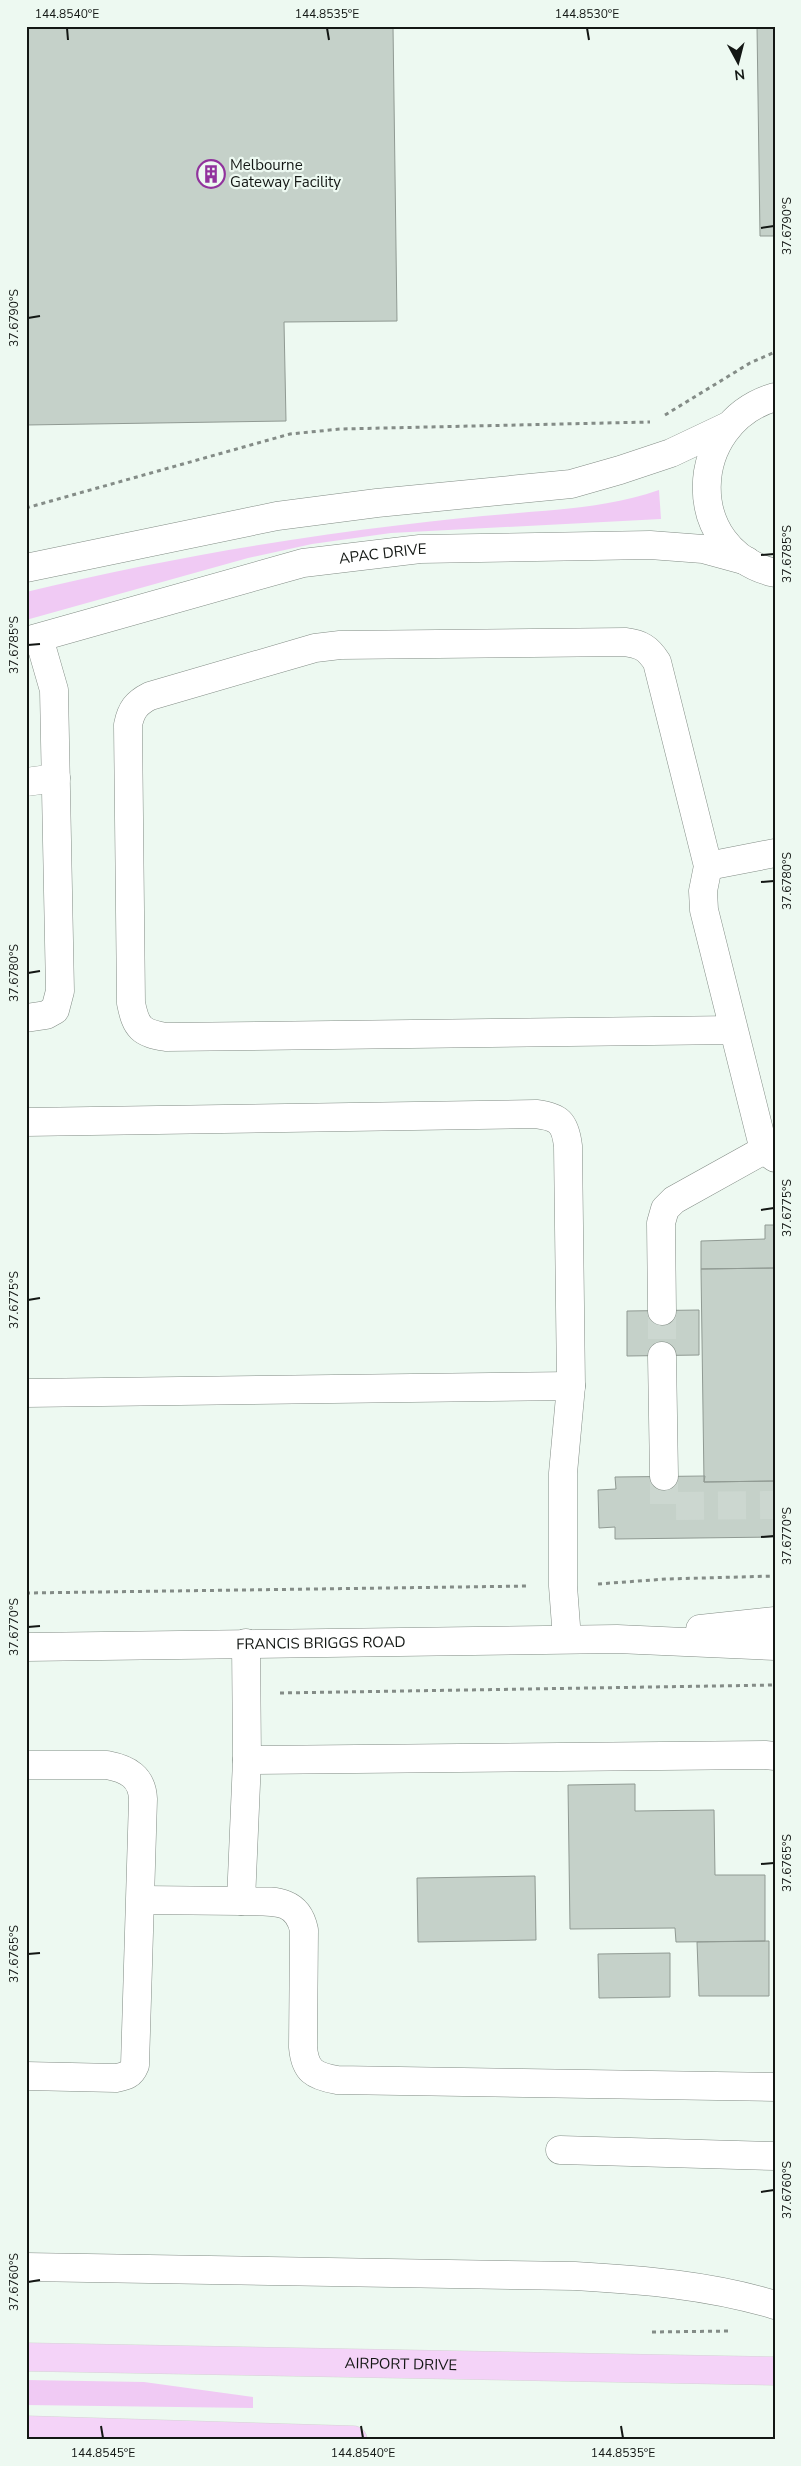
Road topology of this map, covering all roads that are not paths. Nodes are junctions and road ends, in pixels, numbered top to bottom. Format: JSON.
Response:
{"nodes":[{"id":1,"x":775,"y":397,"type":"edge"},
{"id":2,"x":728,"y":426,"type":"junction"},
{"id":3,"x":759,"y":566,"type":"edge"},
{"id":4,"x":26,"y":568,"type":"edge"},
{"id":5,"x":775,"y":587,"type":"edge"},
{"id":6,"x":33,"y":640,"type":"edge"},
{"id":7,"x":56,"y":778,"type":"junction"},
{"id":8,"x":26,"y":782,"type":"edge"},
{"id":9,"x":775,"y":854,"type":"edge"},
{"id":10,"x":708,"y":866,"type":"junction"},
{"id":11,"x":26,"y":1018,"type":"edge"},
{"id":12,"x":734,"y":1030,"type":"junction"},
{"id":13,"x":26,"y":1122,"type":"edge"},
{"id":14,"x":769,"y":1154,"type":"edge"},
{"id":15,"x":662,"y":1311,"type":"tunnel mouth"},
{"id":16,"x":662,"y":1356,"type":"tunnel mouth"},
{"id":17,"x":571,"y":1386,"type":"junction"},
{"id":18,"x":26,"y":1392,"type":"edge"},
{"id":19,"x":664,"y":1476,"type":"tunnel mouth"},
{"id":20,"x":775,"y":1621,"type":"edge"},
{"id":21,"x":617,"y":1638,"type":"junction"},
{"id":22,"x":567,"y":1639,"type":"junction"},
{"id":23,"x":246,"y":1643,"type":"junction"},
{"id":24,"x":775,"y":1646,"type":"edge"},
{"id":25,"x":26,"y":1647,"type":"edge"},
{"id":26,"x":775,"y":1756,"type":"edge"},
{"id":27,"x":247,"y":1760,"type":"junction"},
{"id":28,"x":26,"y":1765,"type":"edge"},
{"id":29,"x":142,"y":1900,"type":"junction"},
{"id":30,"x":241,"y":1901,"type":"junction"},
{"id":31,"x":26,"y":2076,"type":"edge"},
{"id":32,"x":775,"y":2087,"type":"edge"},
{"id":33,"x":560,"y":2150,"type":"dead end"},
{"id":34,"x":775,"y":2156,"type":"edge"},
{"id":35,"x":26,"y":2267,"type":"edge"},
{"id":36,"x":775,"y":2304,"type":"edge"},
{"id":37,"x":26,"y":2357,"type":"edge"},
{"id":38,"x":775,"y":2371,"type":"edge"},
{"id":39,"x":26,"y":2430,"type":"edge"},
{"id":40,"x":352,"y":2440,"type":"edge"}],
"edges":[{"from":1,"to":2,"type":"street"},
{"from":2,"to":3,"type":"street"},
{"from":2,"to":4,"type":"street"},
{"from":3,"to":5,"type":"street"},
{"from":3,"to":6,"type":"street","name":"APAC DRIVE"},
{"from":6,"to":7,"type":"street"},
{"from":7,"to":8,"type":"street"},
{"from":7,"to":11,"type":"street"},
{"from":9,"to":10,"type":"street"},
{"from":10,"to":12,"type":"street"},
{"from":10,"to":12,"type":"street"},
{"from":12,"to":14,"type":"street"},
{"from":13,"to":17,"type":"street"},
{"from":14,"to":15,"type":"street"},
{"from":16,"to":19,"type":"street"},
{"from":17,"to":18,"type":"street"},
{"from":17,"to":22,"type":"street"},
{"from":20,"to":21,"type":"street","name":"FRANCIS BRIGGS ROAD"},
{"from":21,"to":22,"type":"street","name":"FRANCIS BRIGGS ROAD"},
{"from":21,"to":24,"type":"street","name":"FRANCIS BRIGGS ROAD"},
{"from":22,"to":23,"type":"street","name":"FRANCIS BRIGGS ROAD"},
{"from":23,"to":25,"type":"street","name":"FRANCIS BRIGGS ROAD"},
{"from":23,"to":27,"type":"street"},
{"from":26,"to":27,"type":"street"},
{"from":27,"to":30,"type":"street"},
{"from":28,"to":29,"type":"street"},
{"from":29,"to":30,"type":"street"},
{"from":29,"to":31,"type":"street"},
{"from":30,"to":32,"type":"street"},
{"from":33,"to":34,"type":"street"},
{"from":35,"to":36,"type":"street"},
{"from":37,"to":38,"type":"main road","name":"AIRPORT DRIVE"},
{"from":39,"to":40,"type":"main road"}]}
